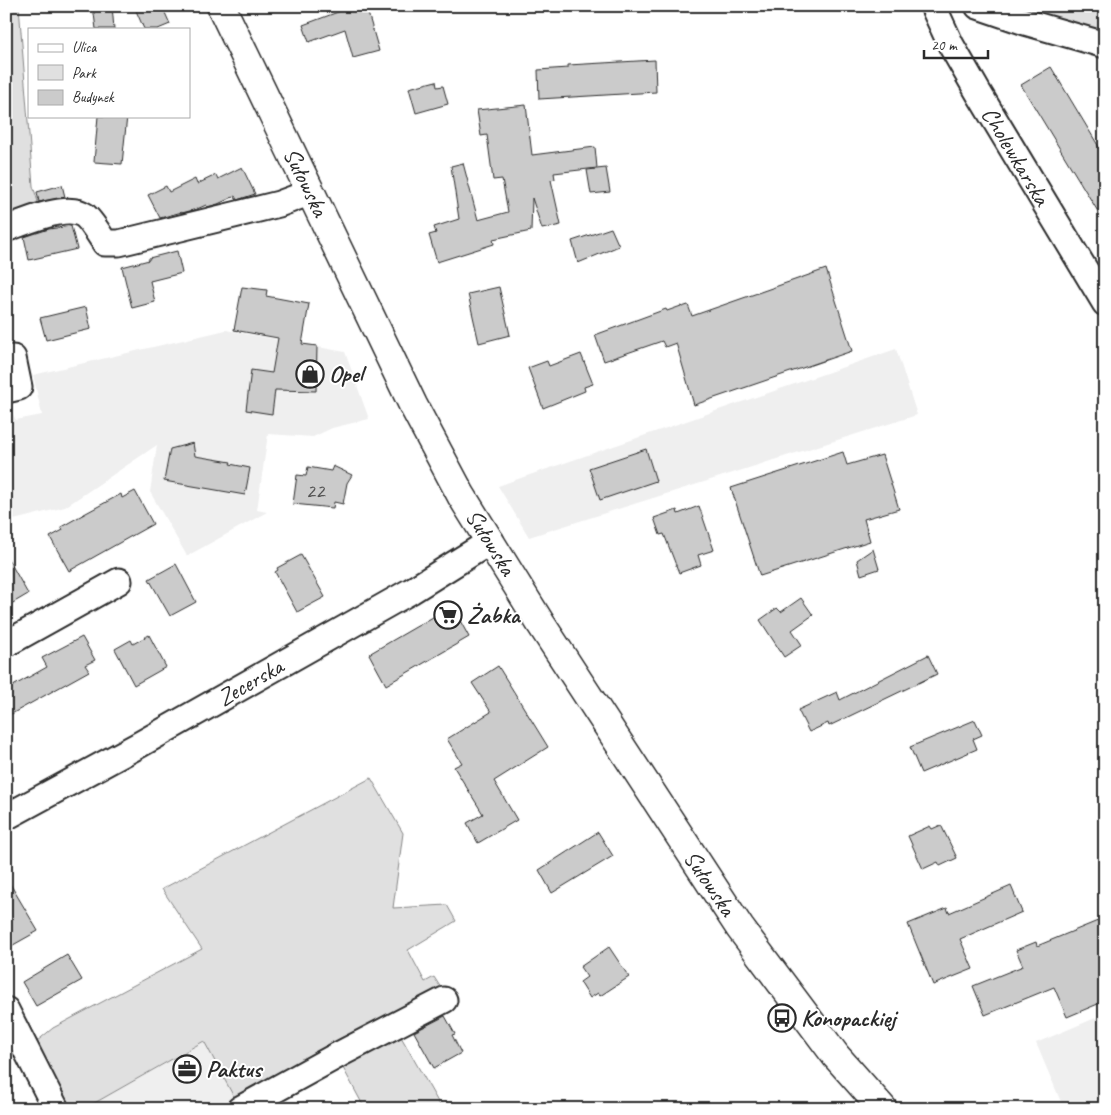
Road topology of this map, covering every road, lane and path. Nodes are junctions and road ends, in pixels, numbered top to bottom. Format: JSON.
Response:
{"nodes":[{"id":1,"x":221,"y":6,"type":"edge"},
{"id":2,"x":933,"y":6,"type":"edge"},
{"id":3,"x":978,"y":6,"type":"edge"},
{"id":4,"x":1105,"y":45,"type":"edge"},
{"id":5,"x":311,"y":192,"type":"junction"},
{"id":6,"x":6,"y":229,"type":"edge"},
{"id":7,"x":1105,"y":303,"type":"edge"},
{"id":8,"x":13,"y":358,"type":"dead end"},
{"id":9,"x":6,"y":390,"type":"edge"},
{"id":10,"x":491,"y":541,"type":"junction"},
{"id":11,"x":119,"y":581,"type":"dead end"},
{"id":12,"x":6,"y":644,"type":"edge"},
{"id":13,"x":6,"y":817,"type":"edge"},
{"id":14,"x":444,"y":1000,"type":"dead end"},
{"id":15,"x":6,"y":1010,"type":"edge"},
{"id":16,"x":56,"y":1109,"type":"edge"},
{"id":17,"x":240,"y":1109,"type":"edge"},
{"id":18,"x":883,"y":1109,"type":"edge"}],
"edges":[{"from":1,"to":5,"type":"main road","name":"Sułowska"},
{"from":2,"to":7,"type":"street","name":"Cholewkarska"},
{"from":3,"to":4,"type":"street"},
{"from":5,"to":6,"type":"street"},
{"from":5,"to":10,"type":"main road","name":"Sułowska"},
{"from":8,"to":9,"type":"street"},
{"from":10,"to":13,"type":"street","name":"Zecerska"},
{"from":10,"to":18,"type":"main road","name":"Sułowska"},
{"from":11,"to":12,"type":"street"},
{"from":14,"to":17,"type":"street"},
{"from":15,"to":16,"type":"street"}]}
